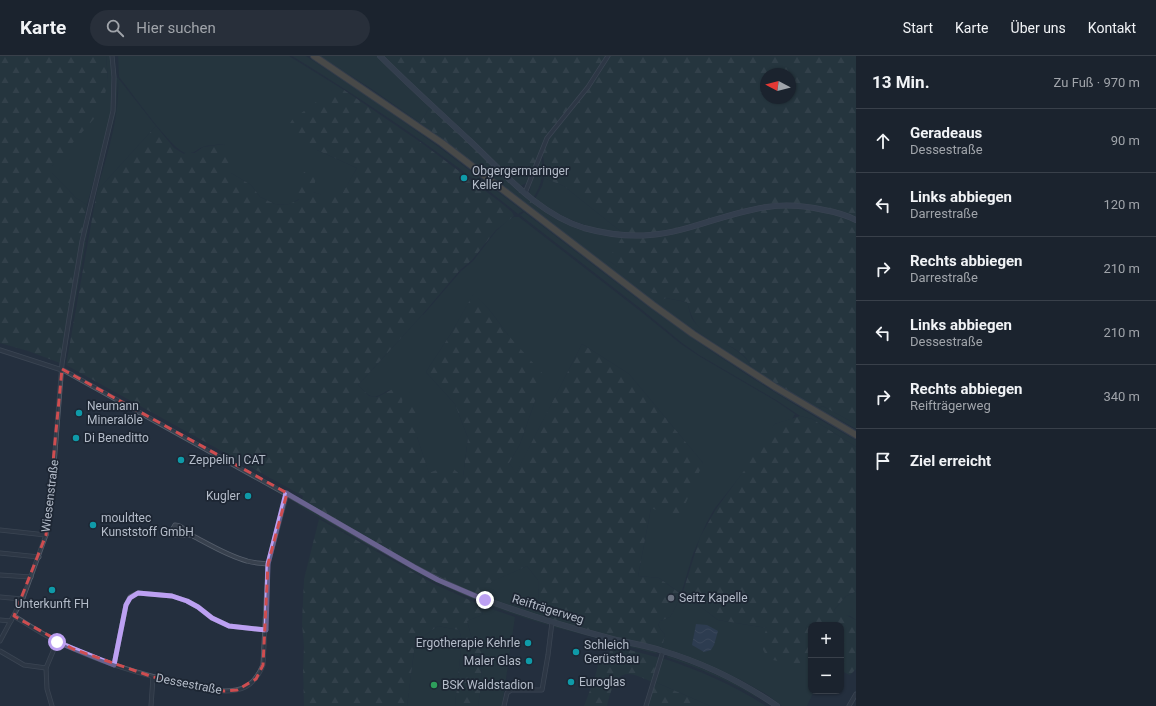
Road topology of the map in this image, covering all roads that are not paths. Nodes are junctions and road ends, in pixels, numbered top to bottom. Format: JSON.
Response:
{"nodes":[{"id":1,"x":112,"y":56,"type":"edge"},
{"id":2,"x":314,"y":56,"type":"edge"},
{"id":3,"x":380,"y":56,"type":"edge"},
{"id":4,"x":608,"y":56,"type":"edge"},
{"id":5,"x":525,"y":193,"type":"junction"},
{"id":6,"x":856,"y":220,"type":"edge"},
{"id":7,"x":0,"y":350,"type":"edge"},
{"id":8,"x":62,"y":369,"type":"junction"},
{"id":9,"x":856,"y":435,"type":"edge"},
{"id":10,"x":286,"y":493,"type":"junction"},
{"id":11,"x":322,"y":514,"type":"joint"},
{"id":12,"x":0,"y":530,"type":"edge"},
{"id":13,"x":46,"y":535,"type":"junction"},
{"id":14,"x":190,"y":535,"type":"junction"},
{"id":15,"x":0,"y":553,"type":"edge"},
{"id":16,"x":39,"y":557,"type":"junction"},
{"id":17,"x":268,"y":564,"type":"junction"},
{"id":18,"x":0,"y":575,"type":"edge"},
{"id":19,"x":31,"y":577,"type":"junction"},
{"id":20,"x":0,"y":597,"type":"edge"},
{"id":21,"x":22,"y":599,"type":"junction"},
{"id":22,"x":14,"y":616,"type":"junction"},
{"id":23,"x":0,"y":620,"type":"edge"},
{"id":24,"x":11,"y":622,"type":"junction"},
{"id":25,"x":552,"y":622,"type":"junction"},
{"id":26,"x":266,"y":630,"type":"junction"},
{"id":27,"x":0,"y":641,"type":"edge"},
{"id":28,"x":57,"y":642,"type":"junction"},
{"id":29,"x":0,"y":651,"type":"edge"},
{"id":30,"x":663,"y":651,"type":"junction"},
{"id":31,"x":114,"y":665,"type":"junction"},
{"id":32,"x":46,"y":668,"type":"junction"},
{"id":33,"x":153,"y":677,"type":"junction"},
{"id":34,"x":856,"y":694,"type":"edge"},
{"id":35,"x":52,"y":706,"type":"edge"},
{"id":36,"x":150,"y":706,"type":"edge"},
{"id":37,"x":504,"y":706,"type":"edge"},
{"id":38,"x":646,"y":706,"type":"edge"},
{"id":39,"x":777,"y":706,"type":"edge"},
{"id":40,"x":849,"y":706,"type":"edge"}],
"edges":[{"from":1,"to":8,"type":"street","name":"Wiesenstraße"},
{"from":2,"to":9,"type":"highway"},
{"from":3,"to":5,"type":"main road"},
{"from":4,"to":5,"type":"street"},
{"from":5,"to":6,"type":"main road"},
{"from":7,"to":8,"type":"street","name":"Reifträgerweg"},
{"from":8,"to":10,"type":"street","name":"Reifträgerweg"},
{"from":8,"to":13,"type":"street","name":"Wiesenstraße"},
{"from":10,"to":11,"type":"street","name":"Reifträgerweg"},
{"from":10,"to":17,"type":"street","name":"Dessestraße"},
{"from":11,"to":25,"type":"main road","name":"Reifträgerweg"},
{"from":12,"to":13,"type":"street"},
{"from":13,"to":16,"type":"street","name":"Wiesenstraße"},
{"from":14,"to":14,"type":"street"},
{"from":14,"to":17,"type":"street"},
{"from":15,"to":16,"type":"street"},
{"from":16,"to":19,"type":"street","name":"Wiesenstraße"},
{"from":17,"to":26,"type":"street","name":"Dessestraße"},
{"from":18,"to":19,"type":"street"},
{"from":19,"to":21,"type":"street","name":"Wiesenstraße"},
{"from":20,"to":21,"type":"street"},
{"from":21,"to":22,"type":"street","name":"Wiesenstraße"},
{"from":22,"to":24,"type":"street","name":"Wiesenstraße"},
{"from":22,"to":28,"type":"street","name":"Dessestraße"},
{"from":23,"to":24,"type":"street"},
{"from":24,"to":27,"type":"street","name":"Wiesenstraße"},
{"from":25,"to":30,"type":"main road","name":"Reifträgerweg"},
{"from":25,"to":37,"type":"street"},
{"from":26,"to":31,"type":"street"},
{"from":26,"to":33,"type":"street","name":"Dessestraße"},
{"from":28,"to":31,"type":"street","name":"Dessestraße"},
{"from":28,"to":32,"type":"street"},
{"from":29,"to":32,"type":"street"},
{"from":30,"to":38,"type":"street"},
{"from":30,"to":39,"type":"main road","name":"Reifträgerweg"},
{"from":31,"to":33,"type":"street","name":"Dessestraße"},
{"from":32,"to":35,"type":"street"},
{"from":33,"to":36,"type":"street"},
{"from":34,"to":40,"type":"street"}]}
